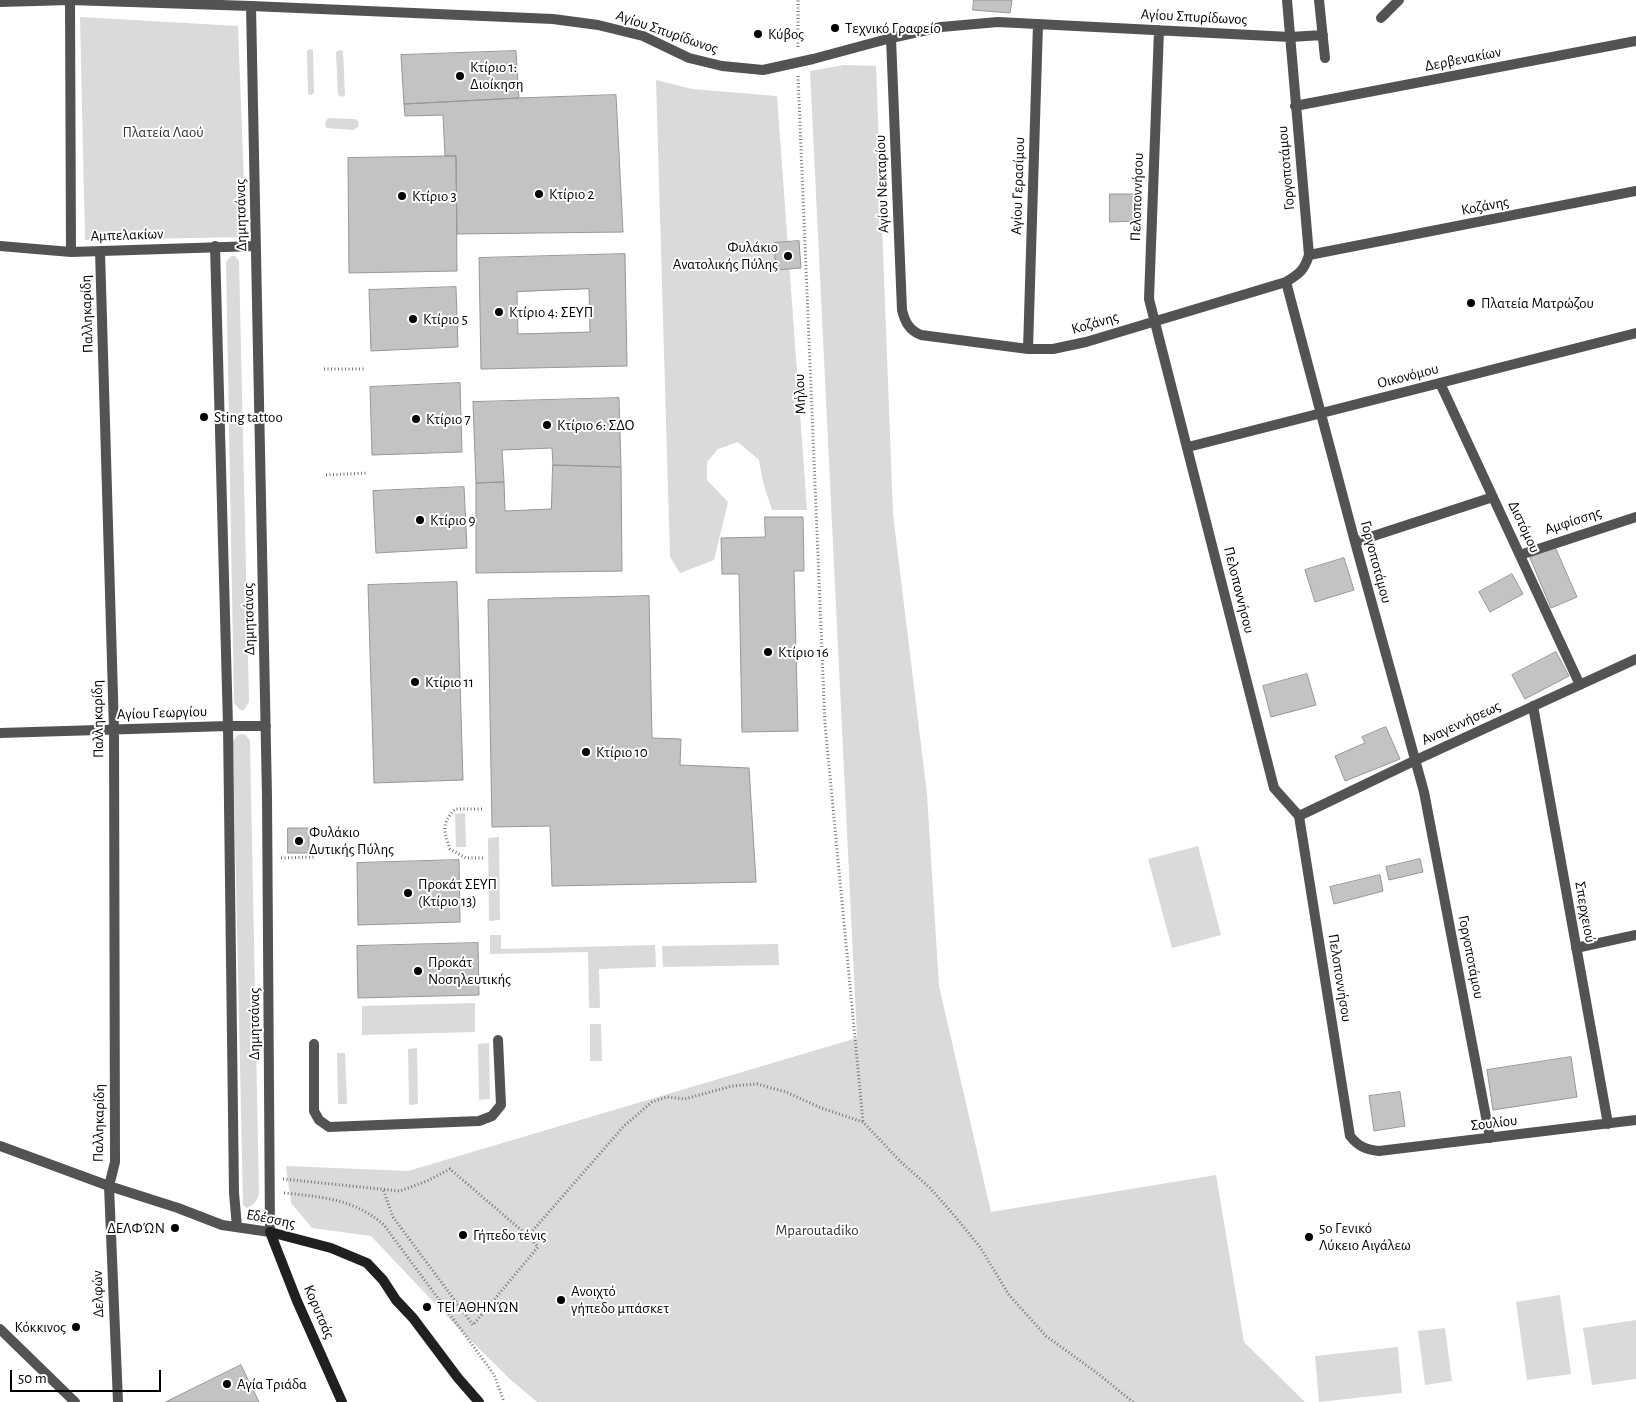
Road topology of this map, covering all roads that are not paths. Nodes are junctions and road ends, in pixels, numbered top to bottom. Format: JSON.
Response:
{"nodes":[{"id":1,"x":70,"y":0,"type":"edge"},
{"id":2,"x":1287,"y":0,"type":"edge"},
{"id":3,"x":1318,"y":0,"type":"edge"},
{"id":4,"x":1400,"y":0,"type":"edge"},
{"id":5,"x":0,"y":2,"type":"edge"},
{"id":6,"x":251,"y":6,"type":"junction"},
{"id":7,"x":1381,"y":18,"type":"dead end"},
{"id":8,"x":1038,"y":24,"type":"junction"},
{"id":9,"x":1159,"y":30,"type":"junction"},
{"id":10,"x":1323,"y":36,"type":"junction"},
{"id":11,"x":1290,"y":37,"type":"junction"},
{"id":12,"x":891,"y":38,"type":"junction"},
{"id":13,"x":1636,"y":41,"type":"edge"},
{"id":14,"x":1325,"y":58,"type":"dead end"},
{"id":15,"x":1295,"y":106,"type":"junction"},
{"id":16,"x":1636,"y":191,"type":"edge"},
{"id":17,"x":0,"y":246,"type":"edge"},
{"id":18,"x":215,"y":246,"type":"junction"},
{"id":19,"x":256,"y":246,"type":"junction"},
{"id":20,"x":100,"y":251,"type":"junction"},
{"id":21,"x":72,"y":252,"type":"junction"},
{"id":22,"x":1309,"y":256,"type":"junction"},
{"id":23,"x":1286,"y":282,"type":"junction"},
{"id":24,"x":1154,"y":320,"type":"junction"},
{"id":25,"x":909,"y":327,"type":"joint"},
{"id":26,"x":1636,"y":333,"type":"edge"},
{"id":27,"x":1028,"y":349,"type":"junction"},
{"id":28,"x":1440,"y":383,"type":"junction"},
{"id":29,"x":1320,"y":413,"type":"junction"},
{"id":30,"x":1188,"y":447,"type":"junction"},
{"id":31,"x":1493,"y":497,"type":"junction"},
{"id":32,"x":1636,"y":517,"type":"edge"},
{"id":33,"x":1355,"y":542,"type":"junction"},
{"id":34,"x":1520,"y":555,"type":"junction"},
{"id":35,"x":1636,"y":659,"type":"edge"},
{"id":36,"x":1580,"y":685,"type":"junction"},
{"id":37,"x":1532,"y":706,"type":"junction"},
{"id":38,"x":228,"y":726,"type":"junction"},
{"id":39,"x":266,"y":726,"type":"junction"},
{"id":40,"x":114,"y":730,"type":"junction"},
{"id":41,"x":0,"y":733,"type":"edge"},
{"id":42,"x":1416,"y":760,"type":"junction"},
{"id":43,"x":1299,"y":816,"type":"junction"},
{"id":44,"x":1636,"y":935,"type":"edge"},
{"id":45,"x":1576,"y":948,"type":"junction"},
{"id":46,"x":498,"y":1040,"type":"dead end"},
{"id":47,"x":314,"y":1044,"type":"dead end"},
{"id":48,"x":1636,"y":1120,"type":"edge"},
{"id":49,"x":1608,"y":1124,"type":"junction"},
{"id":50,"x":1490,"y":1138,"type":"junction"},
{"id":51,"x":1357,"y":1144,"type":"joint"},
{"id":52,"x":0,"y":1146,"type":"edge"},
{"id":53,"x":109,"y":1186,"type":"junction"},
{"id":54,"x":237,"y":1227,"type":"junction"},
{"id":55,"x":270,"y":1232,"type":"junction"},
{"id":56,"x":0,"y":1329,"type":"edge"},
{"id":57,"x":75,"y":1402,"type":"edge"},
{"id":58,"x":118,"y":1402,"type":"edge"},
{"id":59,"x":342,"y":1402,"type":"edge"},
{"id":60,"x":479,"y":1402,"type":"edge"}],
"edges":[{"from":1,"to":5,"type":"street","name":"Αγίου Σπυρίδωνος"},
{"from":1,"to":6,"type":"street","name":"Αγίου Σπυρίδωνος"},
{"from":1,"to":21,"type":"street"},
{"from":2,"to":11,"type":"street","name":"Γοργοποτάμου"},
{"from":3,"to":10,"type":"street"},
{"from":4,"to":7,"type":"street"},
{"from":6,"to":12,"type":"street","name":"Αγίου Σπυρίδωνος"},
{"from":6,"to":19,"type":"street","name":"Δημητσάνας"},
{"from":8,"to":9,"type":"street","name":"Αγίου Σπυρίδωνος"},
{"from":8,"to":12,"type":"street","name":"Αγίου Σπυρίδωνος"},
{"from":8,"to":27,"type":"street","name":"Αγίου Γερασίμου"},
{"from":9,"to":11,"type":"street","name":"Αγίου Σπυρίδωνος"},
{"from":9,"to":24,"type":"street","name":"Πελοποννήσου"},
{"from":10,"to":11,"type":"street","name":"Αγίου Σπυρίδωνος"},
{"from":10,"to":14,"type":"street"},
{"from":11,"to":15,"type":"street","name":"Γοργοποτάμου"},
{"from":12,"to":25,"type":"street","name":"Αγίου Νεκταρίου"},
{"from":13,"to":15,"type":"street","name":"Δερβενακίων"},
{"from":15,"to":22,"type":"street","name":"Γοργοποτάμου"},
{"from":16,"to":22,"type":"street","name":"Κοζάνης"},
{"from":17,"to":21,"type":"street","name":"Αμπελακίων"},
{"from":18,"to":19,"type":"street","name":"Αμπελακίων"},
{"from":18,"to":20,"type":"street","name":"Αμπελακίων"},
{"from":18,"to":38,"type":"street","name":"Δημητσάνας"},
{"from":19,"to":39,"type":"street","name":"Δημητσάνας"},
{"from":20,"to":21,"type":"street","name":"Αμπελακίων"},
{"from":20,"to":40,"type":"street","name":"Παλληκαρίδη"},
{"from":22,"to":23,"type":"street"},
{"from":23,"to":24,"type":"street","name":"Κοζάνης"},
{"from":23,"to":29,"type":"street","name":"Γοργοποτάμου"},
{"from":24,"to":27,"type":"street","name":"Κοζάνης"},
{"from":24,"to":30,"type":"street","name":"Πελοποννήσου"},
{"from":25,"to":27,"type":"street","name":"Κοζάνης"},
{"from":26,"to":28,"type":"street","name":"Οικονόμου"},
{"from":28,"to":29,"type":"street","name":"Οικονόμου"},
{"from":28,"to":31,"type":"street","name":"Διστόμου"},
{"from":29,"to":30,"type":"street","name":"Οικονόμου"},
{"from":29,"to":33,"type":"street","name":"Γοργοποτάμου"},
{"from":30,"to":43,"type":"street","name":"Πελοποννήσου"},
{"from":31,"to":33,"type":"street"},
{"from":31,"to":34,"type":"street","name":"Διστόμου"},
{"from":32,"to":34,"type":"street","name":"Αμφίσσης"},
{"from":33,"to":42,"type":"street","name":"Γοργοποτάμου"},
{"from":34,"to":36,"type":"street","name":"Διστόμου"},
{"from":35,"to":36,"type":"street","name":"Αναγεννήσεως"},
{"from":36,"to":37,"type":"street","name":"Αναγεννήσεως"},
{"from":37,"to":42,"type":"street","name":"Αναγεννήσεως"},
{"from":37,"to":45,"type":"street","name":"Σπερχειού"},
{"from":38,"to":39,"type":"street","name":"Αγίου Γεωργίου"},
{"from":38,"to":40,"type":"street","name":"Αγίου Γεωργίου"},
{"from":38,"to":54,"type":"street","name":"Δημητσάνας"},
{"from":39,"to":55,"type":"street","name":"Δημητσάνας"},
{"from":40,"to":41,"type":"street","name":"Αγίου Γεωργίου"},
{"from":40,"to":53,"type":"street","name":"Παλληκαρίδη"},
{"from":42,"to":43,"type":"street","name":"Αναγεννήσεως"},
{"from":42,"to":50,"type":"street","name":"Γοργοποτάμου"},
{"from":43,"to":51,"type":"street","name":"Πελοποννήσου"},
{"from":44,"to":45,"type":"street"},
{"from":45,"to":49,"type":"street","name":"Σπερχειού"},
{"from":46,"to":47,"type":"street"},
{"from":48,"to":49,"type":"street","name":"Σουλίου"},
{"from":49,"to":50,"type":"street","name":"Σουλίου"},
{"from":50,"to":51,"type":"street","name":"Σουλίου"},
{"from":52,"to":53,"type":"street","name":"Εδέσσης"},
{"from":53,"to":54,"type":"street","name":"Εδέσσης"},
{"from":53,"to":58,"type":"street","name":"Δελφών"},
{"from":54,"to":55,"type":"street","name":"Εδέσσης"},
{"from":55,"to":59,"type":"street","name":"Κορυτσάς"},
{"from":55,"to":60,"type":"street","name":"Εδέσσης"},
{"from":56,"to":57,"type":"street"}]}
